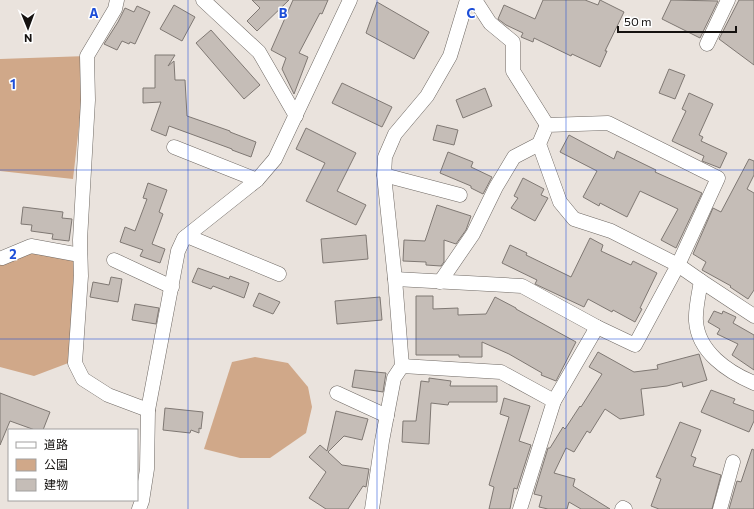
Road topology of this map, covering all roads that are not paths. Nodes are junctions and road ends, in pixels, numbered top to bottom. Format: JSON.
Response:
{"nodes":[{"id":1,"x":118,"y":0,"type":"edge"},
{"id":2,"x":203,"y":0,"type":"edge"},
{"id":3,"x":350,"y":0,"type":"edge"},
{"id":4,"x":467,"y":0,"type":"edge"},
{"id":5,"x":475,"y":0,"type":"edge"},
{"id":6,"x":728,"y":0,"type":"edge"},
{"id":7,"x":707,"y":44,"type":"dead end"},
{"id":8,"x":296,"y":116,"type":"junction"},
{"id":9,"x":547,"y":125,"type":"junction"},
{"id":10,"x":539,"y":144,"type":"junction"},
{"id":11,"x":174,"y":147,"type":"dead end"},
{"id":12,"x":384,"y":175,"type":"junction"},
{"id":13,"x":257,"y":180,"type":"junction"},
{"id":14,"x":460,"y":195,"type":"dead end"},
{"id":15,"x":187,"y":236,"type":"junction"},
{"id":16,"x":80,"y":255,"type":"junction"},
{"id":17,"x":2,"y":258,"type":"dead end"},
{"id":18,"x":114,"y":260,"type":"dead end"},
{"id":19,"x":678,"y":265,"type":"junction"},
{"id":20,"x":280,"y":274,"type":"dead end"},
{"id":21,"x":396,"y":279,"type":"junction"},
{"id":22,"x":701,"y":281,"type":"junction"},
{"id":23,"x":440,"y":282,"type":"junction"},
{"id":24,"x":172,"y":287,"type":"junction"},
{"id":25,"x":754,"y":316,"type":"edge"},
{"id":26,"x":597,"y":327,"type":"junction"},
{"id":27,"x":402,"y":366,"type":"junction"},
{"id":28,"x":754,"y":383,"type":"edge"},
{"id":29,"x":337,"y":393,"type":"dead end"},
{"id":30,"x":554,"y":401,"type":"junction"},
{"id":31,"x":148,"y":410,"type":"junction"},
{"id":32,"x":387,"y":416,"type":"junction"},
{"id":33,"x":734,"y":462,"type":"dead end"},
{"id":34,"x":139,"y":509,"type":"edge"},
{"id":35,"x":372,"y":509,"type":"edge"},
{"id":36,"x":520,"y":509,"type":"edge"},
{"id":37,"x":720,"y":509,"type":"edge"}],
"edges":[{"from":1,"to":16,"type":"street"},
{"from":2,"to":8,"type":"street"},
{"from":3,"to":8,"type":"street"},
{"from":4,"to":12,"type":"street"},
{"from":5,"to":9,"type":"street"},
{"from":6,"to":7,"type":"street"},
{"from":8,"to":13,"type":"street"},
{"from":9,"to":10,"type":"street"},
{"from":9,"to":19,"type":"street"},
{"from":10,"to":19,"type":"street"},
{"from":10,"to":23,"type":"street"},
{"from":11,"to":13,"type":"street"},
{"from":12,"to":14,"type":"street"},
{"from":12,"to":21,"type":"street"},
{"from":13,"to":15,"type":"street"},
{"from":15,"to":20,"type":"street"},
{"from":15,"to":24,"type":"street"},
{"from":16,"to":17,"type":"street"},
{"from":16,"to":31,"type":"street"},
{"from":18,"to":24,"type":"street"},
{"from":19,"to":22,"type":"street"},
{"from":19,"to":26,"type":"street"},
{"from":21,"to":23,"type":"street"},
{"from":21,"to":27,"type":"street"},
{"from":22,"to":25,"type":"street"},
{"from":22,"to":28,"type":"street"},
{"from":23,"to":26,"type":"street"},
{"from":24,"to":31,"type":"street"},
{"from":26,"to":30,"type":"street"},
{"from":27,"to":30,"type":"street"},
{"from":27,"to":32,"type":"street"},
{"from":29,"to":32,"type":"street"},
{"from":30,"to":36,"type":"street"},
{"from":31,"to":34,"type":"street"},
{"from":32,"to":35,"type":"street"},
{"from":33,"to":37,"type":"street"}]}
